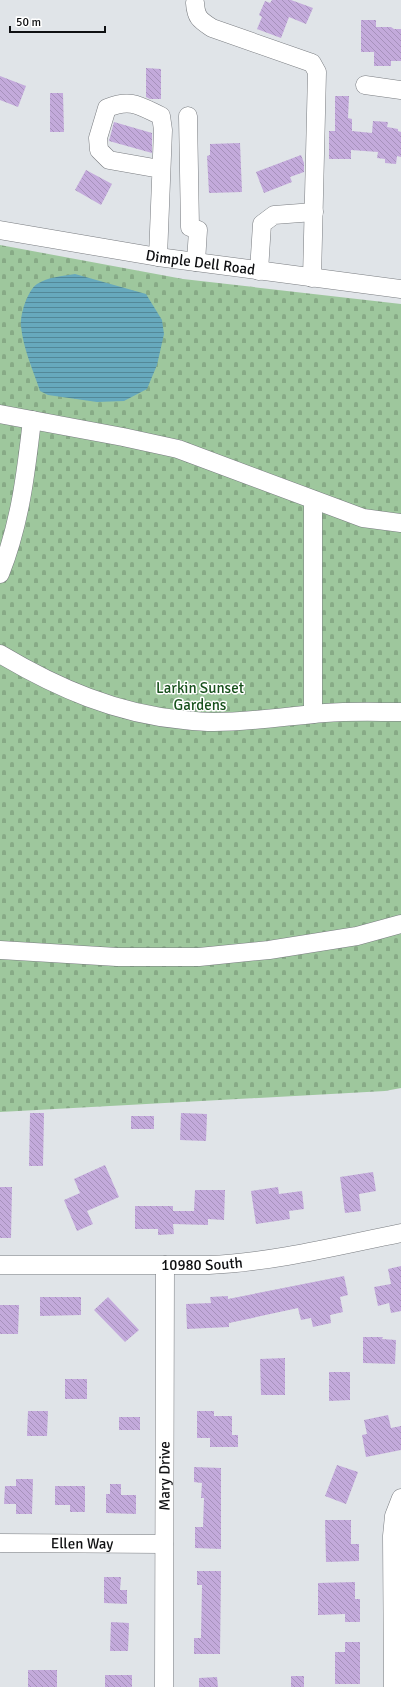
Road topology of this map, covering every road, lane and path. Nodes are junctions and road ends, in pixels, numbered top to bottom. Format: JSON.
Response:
{"nodes":[{"id":1,"x":195,"y":3,"type":"dead end"},
{"id":2,"x":365,"y":85,"type":"dead end"},
{"id":3,"x":401,"y":90,"type":"edge"},
{"id":4,"x":188,"y":116,"type":"dead end"},
{"id":5,"x":160,"y":169,"type":"dead end"},
{"id":6,"x":314,"y":212,"type":"junction"},
{"id":7,"x":0,"y":230,"type":"edge"},
{"id":8,"x":158,"y":257,"type":"junction"},
{"id":9,"x":196,"y":262,"type":"junction"},
{"id":10,"x":258,"y":270,"type":"junction"},
{"id":11,"x":312,"y":278,"type":"junction"},
{"id":12,"x":401,"y":289,"type":"edge"},
{"id":13,"x":0,"y":414,"type":"edge"},
{"id":14,"x":32,"y":420,"type":"junction"},
{"id":15,"x":313,"y":500,"type":"junction"},
{"id":16,"x":401,"y":523,"type":"edge"},
{"id":17,"x":0,"y":574,"type":"edge"},
{"id":18,"x":0,"y":654,"type":"edge"},
{"id":19,"x":401,"y":712,"type":"edge"},
{"id":20,"x":312,"y":714,"type":"junction"},
{"id":21,"x":401,"y":924,"type":"edge"},
{"id":22,"x":0,"y":950,"type":"edge"},
{"id":23,"x":401,"y":1233,"type":"edge"},
{"id":24,"x":0,"y":1265,"type":"edge"},
{"id":25,"x":165,"y":1265,"type":"junction"},
{"id":26,"x":400,"y":1499,"type":"edge"},
{"id":27,"x":0,"y":1543,"type":"edge"},
{"id":28,"x":164,"y":1544,"type":"junction"},
{"id":29,"x":396,"y":1682,"type":"edge"},
{"id":30,"x":164,"y":1687,"type":"edge"}],
"edges":[{"from":1,"to":6,"type":"street"},
{"from":2,"to":3,"type":"street"},
{"from":4,"to":9,"type":"street"},
{"from":5,"to":8,"type":"street"},
{"from":6,"to":10,"type":"street"},
{"from":6,"to":11,"type":"street"},
{"from":7,"to":8,"type":"street","name":"Dimple Dell Road"},
{"from":8,"to":9,"type":"street","name":"Dimple Dell Road"},
{"from":9,"to":10,"type":"street","name":"Dimple Dell Road"},
{"from":10,"to":11,"type":"street","name":"Dimple Dell Road"},
{"from":11,"to":12,"type":"street","name":"Dimple Dell Road"},
{"from":13,"to":14,"type":"street"},
{"from":14,"to":15,"type":"street"},
{"from":14,"to":17,"type":"street"},
{"from":15,"to":16,"type":"street"},
{"from":15,"to":20,"type":"street"},
{"from":18,"to":20,"type":"street"},
{"from":19,"to":20,"type":"street"},
{"from":21,"to":22,"type":"street"},
{"from":23,"to":25,"type":"street","name":"10980 South"},
{"from":24,"to":25,"type":"street","name":"10980 South"},
{"from":25,"to":28,"type":"street","name":"Mary Drive"},
{"from":26,"to":29,"type":"street"},
{"from":27,"to":28,"type":"street","name":"Ellen Way"},
{"from":28,"to":30,"type":"street","name":"Mary Drive"}]}
